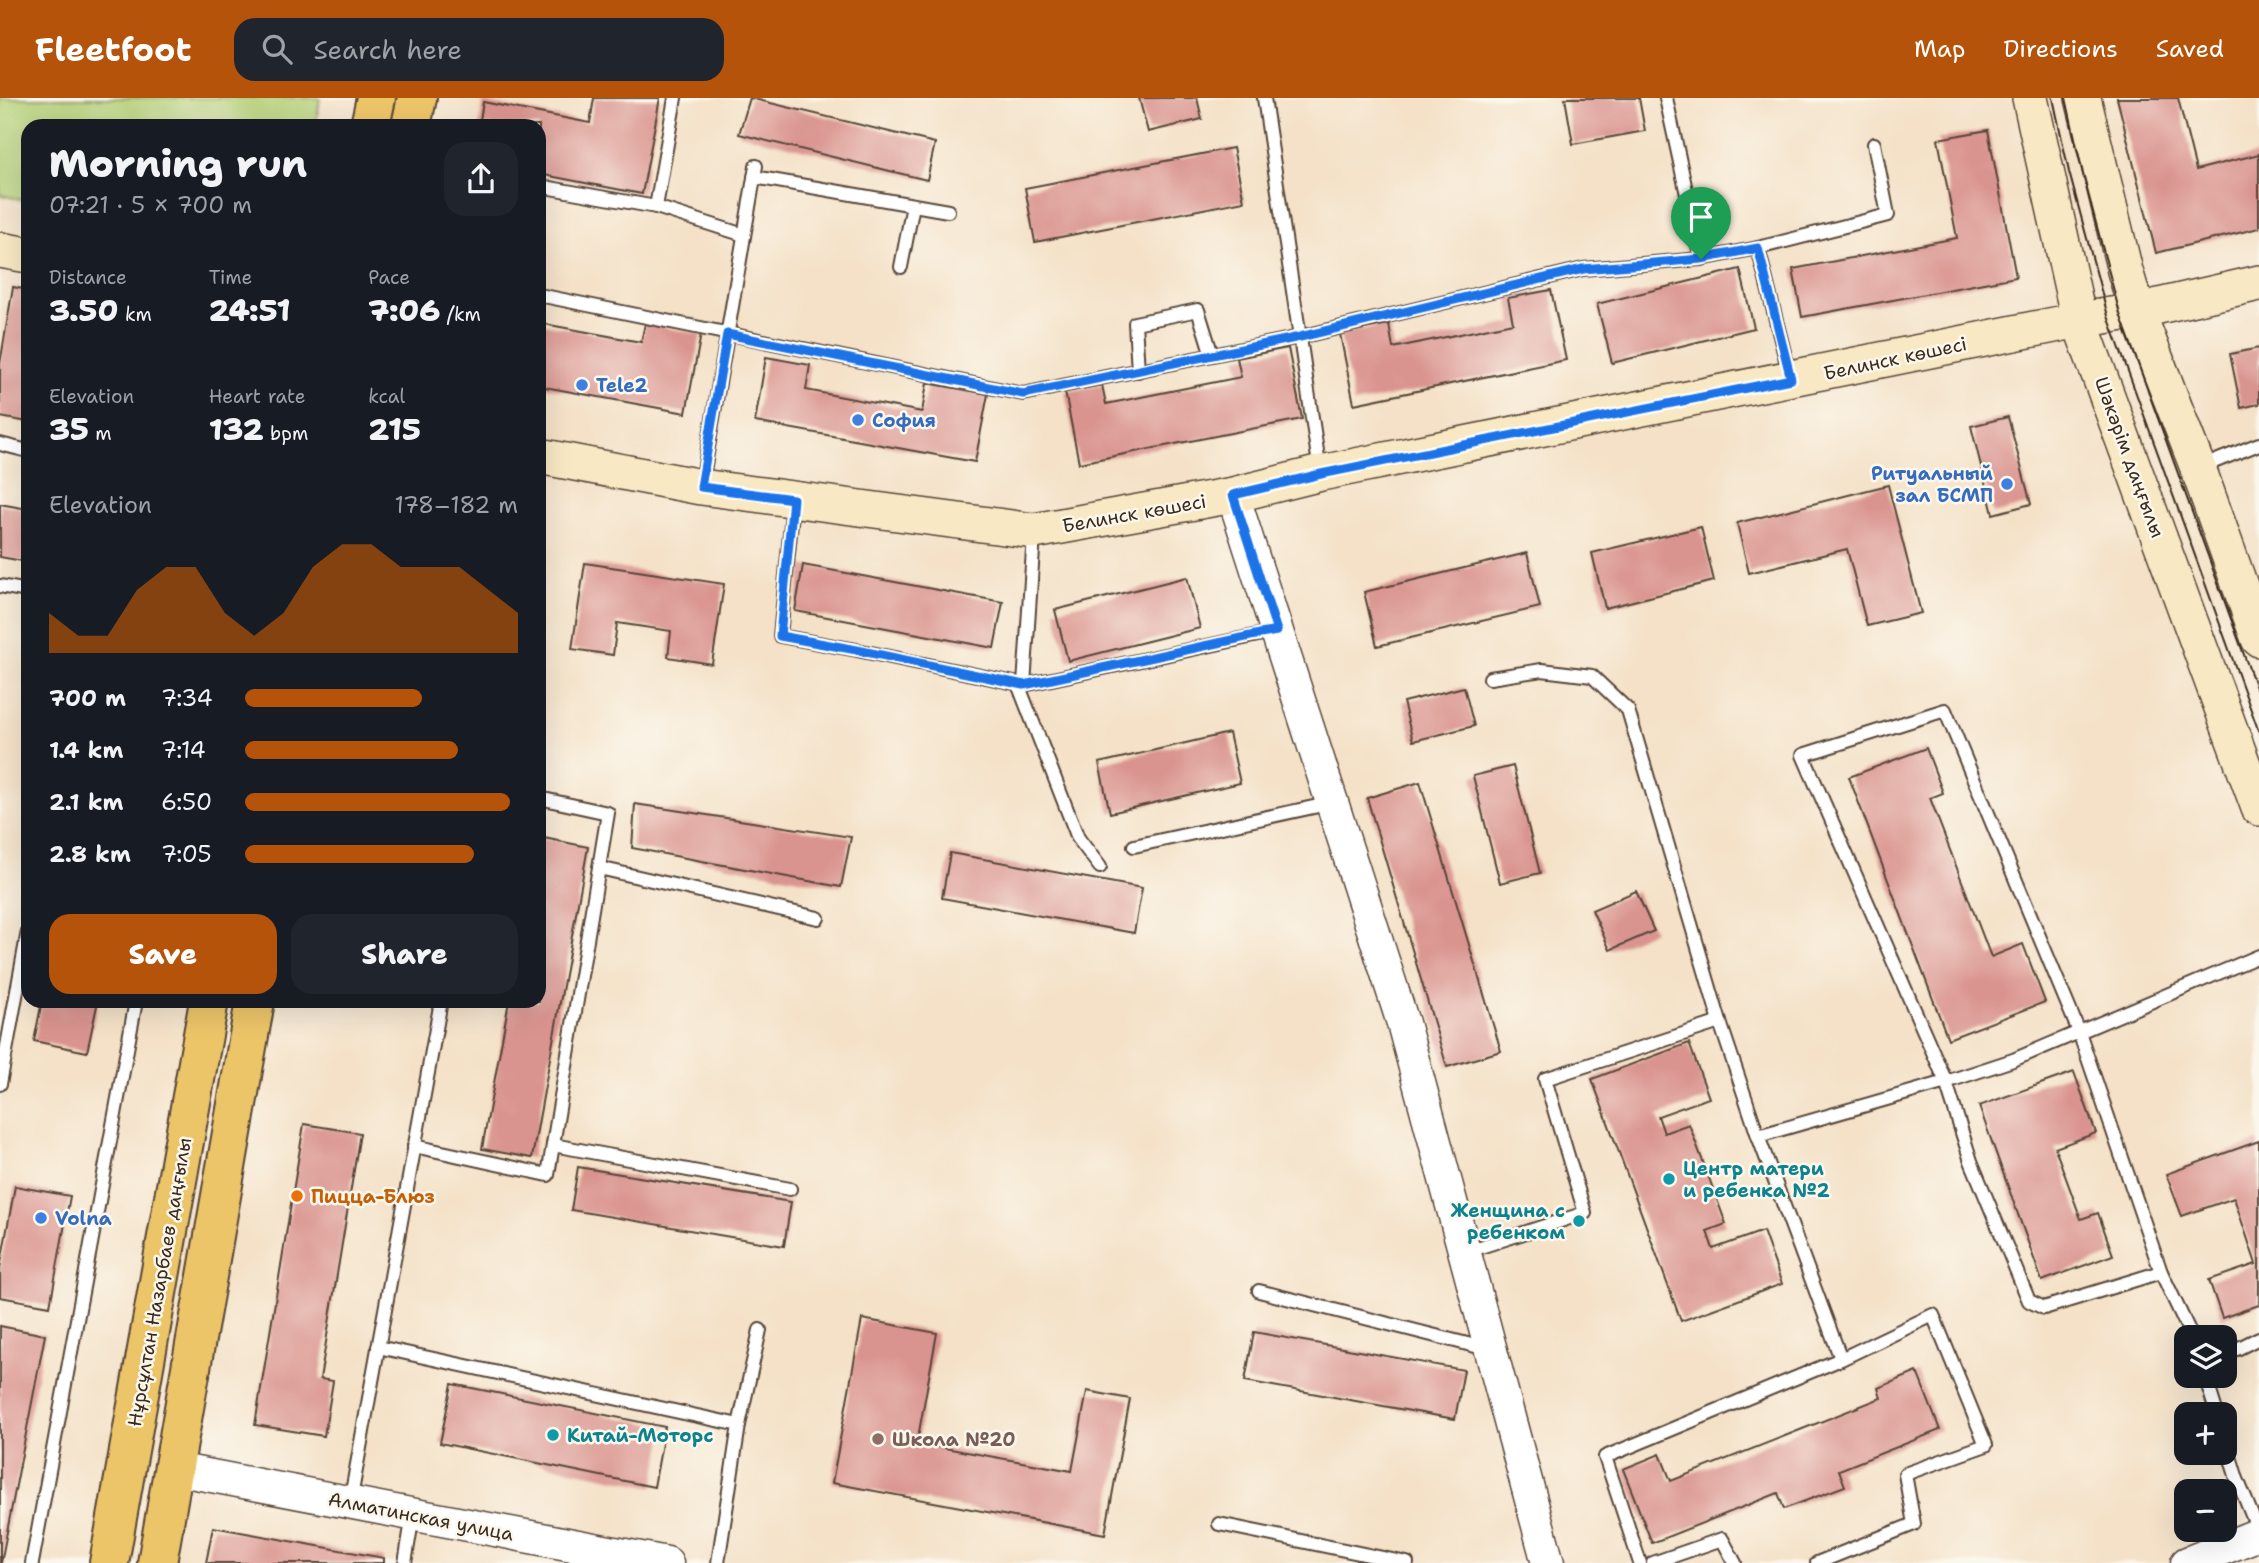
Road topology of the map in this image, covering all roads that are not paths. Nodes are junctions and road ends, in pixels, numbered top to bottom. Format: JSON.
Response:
{"nodes":[{"id":1,"x":376,"y":98,"type":"edge"},
{"id":2,"x":417,"y":98,"type":"edge"},
{"id":3,"x":675,"y":98,"type":"edge"},
{"id":4,"x":1264,"y":98,"type":"edge"},
{"id":5,"x":1666,"y":98,"type":"edge"},
{"id":6,"x":2030,"y":98,"type":"edge"},
{"id":7,"x":2083,"y":98,"type":"edge"},
{"id":8,"x":372,"y":119,"type":"edge"},
{"id":9,"x":412,"y":119,"type":"edge"},
{"id":10,"x":1874,"y":144,"type":"dead end"},
{"id":11,"x":546,"y":187,"type":"edge"},
{"id":12,"x":913,"y":205,"type":"junction"},
{"id":13,"x":656,"y":207,"type":"junction"},
{"id":14,"x":948,"y":211,"type":"dead end"},
{"id":15,"x":744,"y":235,"type":"junction"},
{"id":16,"x":1758,"y":248,"type":"junction"},
{"id":17,"x":0,"y":250,"type":"edge"},
{"id":18,"x":21,"y":254,"type":"edge"},
{"id":19,"x":1701,"y":259,"type":"junction"},
{"id":20,"x":901,"y":267,"type":"dead end"},
{"id":21,"x":2259,"y":283,"type":"edge"},
{"id":22,"x":546,"y":296,"type":"edge"},
{"id":23,"x":2137,"y":310,"type":"junction"},
{"id":24,"x":2079,"y":320,"type":"junction"},
{"id":25,"x":727,"y":334,"type":"junction"},
{"id":26,"x":1300,"y":337,"type":"junction"},
{"id":27,"x":1212,"y":355,"type":"junction"},
{"id":28,"x":1138,"y":371,"type":"junction"},
{"id":29,"x":1791,"y":379,"type":"junction"},
{"id":30,"x":0,"y":444,"type":"edge"},
{"id":31,"x":2259,"y":444,"type":"edge"},
{"id":32,"x":21,"y":449,"type":"edge"},
{"id":33,"x":546,"y":457,"type":"edge"},
{"id":34,"x":2198,"y":468,"type":"junction"},
{"id":35,"x":1321,"y":474,"type":"junction"},
{"id":36,"x":701,"y":487,"type":"junction"},
{"id":37,"x":1233,"y":495,"type":"junction"},
{"id":38,"x":793,"y":499,"type":"junction"},
{"id":39,"x":1034,"y":531,"type":"junction"},
{"id":40,"x":0,"y":586,"type":"edge"},
{"id":41,"x":21,"y":590,"type":"edge"},
{"id":42,"x":1277,"y":631,"type":"junction"},
{"id":43,"x":2259,"y":639,"type":"edge"},
{"id":44,"x":1490,"y":678,"type":"dead end"},
{"id":45,"x":1021,"y":685,"type":"junction"},
{"id":46,"x":546,"y":800,"type":"edge"},
{"id":47,"x":1332,"y":803,"type":"junction"},
{"id":48,"x":2259,"y":808,"type":"edge"},
{"id":49,"x":1135,"y":846,"type":"dead end"},
{"id":50,"x":1100,"y":867,"type":"dead end"},
{"id":51,"x":599,"y":868,"type":"junction"},
{"id":52,"x":818,"y":918,"type":"dead end"},
{"id":53,"x":2259,"y":956,"type":"edge"},
{"id":54,"x":21,"y":964,"type":"edge"},
{"id":55,"x":135,"y":1008,"type":"edge"},
{"id":56,"x":208,"y":1008,"type":"edge"},
{"id":57,"x":254,"y":1008,"type":"edge"},
{"id":58,"x":440,"y":1008,"type":"edge"},
{"id":59,"x":1720,"y":1022,"type":"junction"},
{"id":60,"x":2079,"y":1032,"type":"junction"},
{"id":61,"x":4,"y":1043,"type":"edge"},
{"id":62,"x":1946,"y":1082,"type":"junction"},
{"id":63,"x":0,"y":1084,"type":"edge"},
{"id":64,"x":1758,"y":1136,"type":"junction"},
{"id":65,"x":553,"y":1145,"type":"junction"},
{"id":66,"x":414,"y":1146,"type":"junction"},
{"id":67,"x":790,"y":1189,"type":"dead end"},
{"id":68,"x":1464,"y":1252,"type":"junction"},
{"id":69,"x":2161,"y":1272,"type":"junction"},
{"id":70,"x":1259,"y":1291,"type":"dead end"},
{"id":71,"x":2186,"y":1325,"type":"edge"},
{"id":72,"x":760,"y":1330,"type":"dead end"},
{"id":73,"x":2259,"y":1338,"type":"edge"},
{"id":74,"x":378,"y":1347,"type":"junction"},
{"id":75,"x":2237,"y":1349,"type":"edge"},
{"id":76,"x":1490,"y":1350,"type":"junction"},
{"id":77,"x":1841,"y":1359,"type":"junction"},
{"id":78,"x":740,"y":1425,"type":"junction"},
{"id":79,"x":127,"y":1462,"type":"junction"},
{"id":80,"x":2233,"y":1465,"type":"edge"},
{"id":81,"x":175,"y":1469,"type":"junction"},
{"id":82,"x":350,"y":1503,"type":"junction"},
{"id":83,"x":413,"y":1515,"type":"junction"},
{"id":84,"x":1219,"y":1524,"type":"dead end"},
{"id":85,"x":2259,"y":1534,"type":"edge"},
{"id":86,"x":1841,"y":1558,"type":"edge"},
{"id":87,"x":32,"y":1563,"type":"edge"},
{"id":88,"x":109,"y":1563,"type":"edge"},
{"id":89,"x":157,"y":1563,"type":"edge"},
{"id":90,"x":405,"y":1563,"type":"edge"},
{"id":91,"x":667,"y":1563,"type":"edge"},
{"id":92,"x":718,"y":1563,"type":"edge"},
{"id":93,"x":1408,"y":1563,"type":"edge"},
{"id":94,"x":1548,"y":1563,"type":"edge"},
{"id":95,"x":1640,"y":1563,"type":"edge"},
{"id":96,"x":1653,"y":1563,"type":"edge"},
{"id":97,"x":1735,"y":1563,"type":"edge"},
{"id":98,"x":1817,"y":1563,"type":"edge"},
{"id":99,"x":2187,"y":1563,"type":"edge"}],
"edges":[{"from":1,"to":8,"type":"main road"},
{"from":2,"to":9,"type":"main road"},
{"from":3,"to":13,"type":"lane"},
{"from":4,"to":26,"type":"lane"},
{"from":5,"to":19,"type":"lane"},
{"from":6,"to":24,"type":"main road","name":"Шәкәрім даңғылы"},
{"from":7,"to":23,"type":"main road"},
{"from":10,"to":16,"type":"lane"},
{"from":11,"to":13,"type":"lane"},
{"from":12,"to":14,"type":"lane"},
{"from":12,"to":15,"type":"lane"},
{"from":12,"to":20,"type":"lane"},
{"from":13,"to":15,"type":"lane"},
{"from":15,"to":25,"type":"lane"},
{"from":16,"to":19,"type":"lane"},
{"from":16,"to":29,"type":"lane"},
{"from":17,"to":18,"type":"main road"},
{"from":19,"to":26,"type":"lane"},
{"from":21,"to":23,"type":"main road","name":"Белинск көшесі"},
{"from":22,"to":25,"type":"lane"},
{"from":23,"to":24,"type":"main road","name":"Белинск көшесі"},
{"from":23,"to":34,"type":"main road"},
{"from":24,"to":29,"type":"main road","name":"Белинск көшесі"},
{"from":24,"to":48,"type":"main road","name":"Шәкәрім даңғылы"},
{"from":25,"to":28,"type":"lane"},
{"from":25,"to":36,"type":"lane"},
{"from":26,"to":27,"type":"lane"},
{"from":26,"to":35,"type":"lane"},
{"from":27,"to":28,"type":"lane"},
{"from":27,"to":28,"type":"lane"},
{"from":29,"to":35,"type":"main road","name":"Белинск көшесі"},
{"from":30,"to":32,"type":"lane"},
{"from":31,"to":34,"type":"lane"},
{"from":33,"to":36,"type":"main road","name":"Белинск көшесі"},
{"from":34,"to":43,"type":"main road"},
{"from":35,"to":37,"type":"main road","name":"Белинск көшесі"},
{"from":36,"to":38,"type":"main road","name":"Белинск көшесі"},
{"from":37,"to":39,"type":"main road","name":"Белинск көшесі"},
{"from":37,"to":42,"type":"street"},
{"from":38,"to":39,"type":"main road","name":"Белинск көшесі"},
{"from":38,"to":45,"type":"lane"},
{"from":39,"to":45,"type":"lane"},
{"from":40,"to":41,"type":"lane"},
{"from":42,"to":45,"type":"lane"},
{"from":42,"to":47,"type":"street"},
{"from":44,"to":59,"type":"lane"},
{"from":45,"to":50,"type":"lane"},
{"from":46,"to":51,"type":"lane"},
{"from":47,"to":49,"type":"lane"},
{"from":47,"to":68,"type":"street"},
{"from":51,"to":52,"type":"lane"},
{"from":51,"to":65,"type":"lane"},
{"from":53,"to":60,"type":"lane"},
{"from":54,"to":61,"type":"lane"},
{"from":55,"to":87,"type":"lane"},
{"from":56,"to":79,"type":"main road","name":"Нұрсұлтан Назарбаев даңғылы"},
{"from":57,"to":81,"type":"main road"},
{"from":58,"to":66,"type":"lane"},
{"from":59,"to":64,"type":"lane"},
{"from":59,"to":68,"type":"lane"},
{"from":60,"to":62,"type":"lane"},
{"from":60,"to":62,"type":"lane"},
{"from":60,"to":69,"type":"lane"},
{"from":61,"to":63,"type":"lane"},
{"from":62,"to":64,"type":"lane"},
{"from":62,"to":69,"type":"lane"},
{"from":64,"to":77,"type":"lane"},
{"from":65,"to":66,"type":"lane"},
{"from":65,"to":67,"type":"lane"},
{"from":66,"to":74,"type":"lane"},
{"from":68,"to":76,"type":"street"},
{"from":69,"to":71,"type":"lane"},
{"from":70,"to":76,"type":"lane"},
{"from":72,"to":78,"type":"lane"},
{"from":73,"to":75,"type":"lane"},
{"from":74,"to":78,"type":"lane"},
{"from":74,"to":82,"type":"lane"},
{"from":76,"to":94,"type":"street"},
{"from":77,"to":86,"type":"lane"},
{"from":77,"to":95,"type":"lane"},
{"from":78,"to":92,"type":"lane"},
{"from":79,"to":81,"type":"main road"},
{"from":79,"to":88,"type":"main road","name":"Нұрсұлтан Назарбаев даңғылы"},
{"from":80,"to":85,"type":"lane"},
{"from":81,"to":82,"type":"street","name":"Алматинская улица"},
{"from":81,"to":89,"type":"main road"},
{"from":82,"to":83,"type":"street","name":"Алматинская улица"},
{"from":83,"to":90,"type":"lane"},
{"from":83,"to":91,"type":"street","name":"Алматинская улица"},
{"from":84,"to":93,"type":"lane"},
{"from":85,"to":99,"type":"street"},
{"from":86,"to":98,"type":"lane"},
{"from":96,"to":97,"type":"lane"}]}
